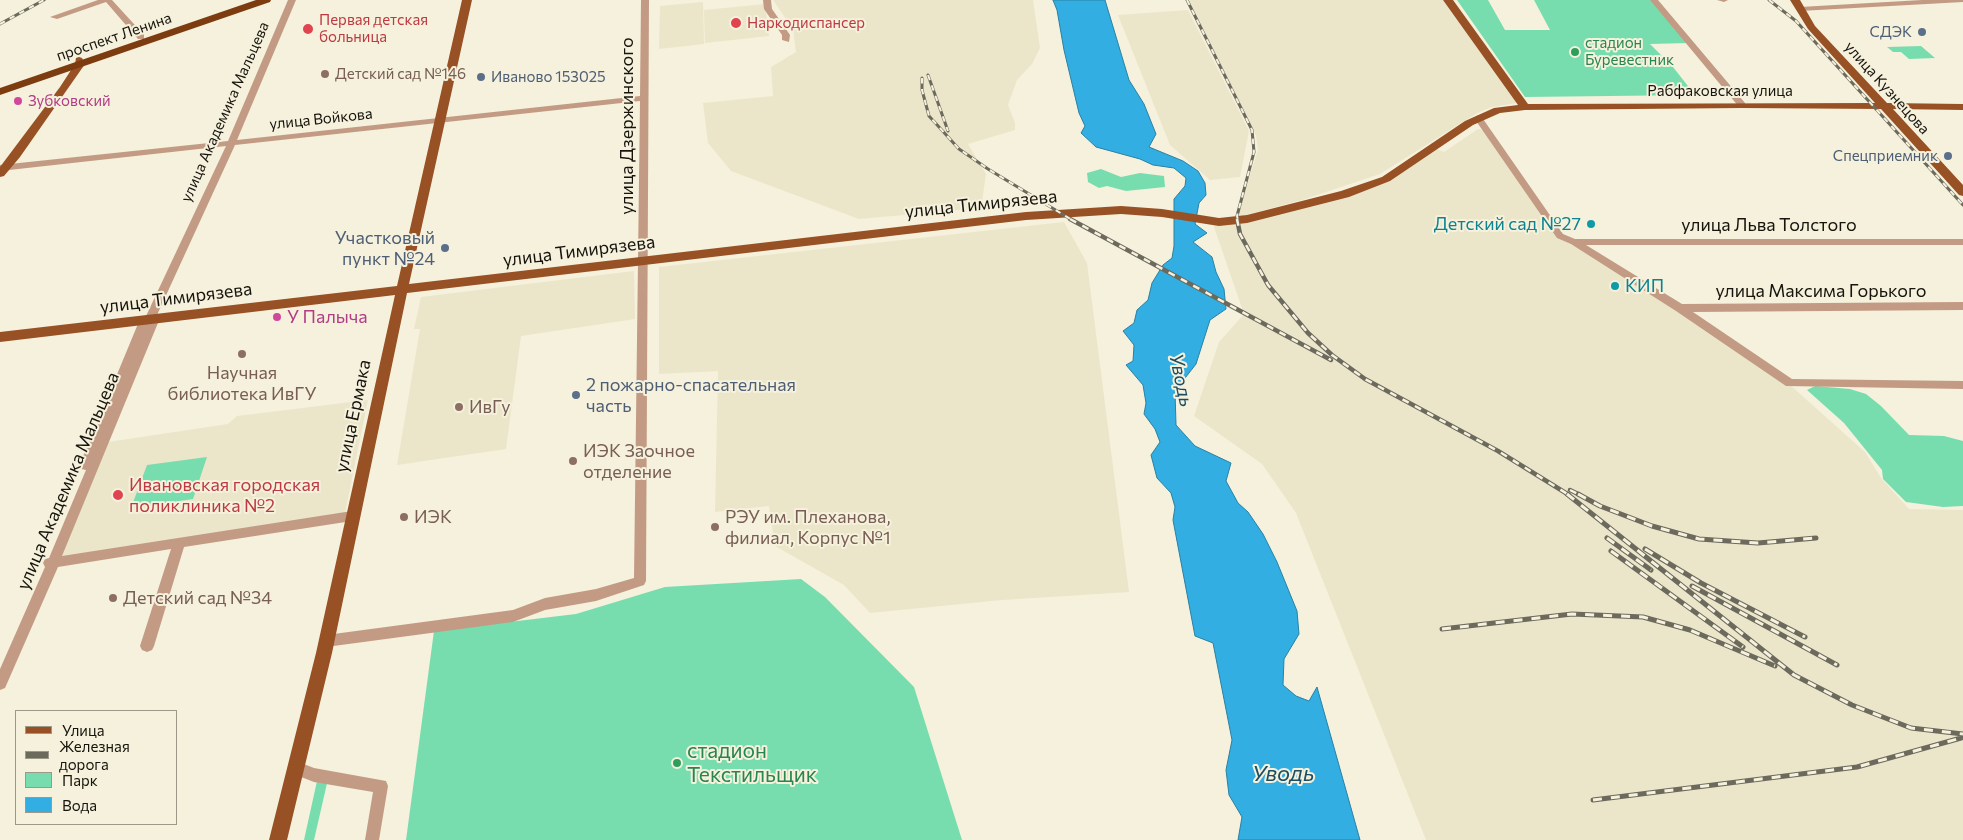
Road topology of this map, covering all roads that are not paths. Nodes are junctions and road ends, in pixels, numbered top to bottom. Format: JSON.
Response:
{"nodes":[{"id":1,"x":107,"y":0,"type":"edge"},
{"id":2,"x":249,"y":0,"type":"edge"},
{"id":3,"x":266,"y":0,"type":"edge"},
{"id":4,"x":292,"y":0,"type":"edge"},
{"id":5,"x":467,"y":0,"type":"edge"},
{"id":6,"x":646,"y":0,"type":"edge"},
{"id":7,"x":767,"y":0,"type":"edge"},
{"id":8,"x":1448,"y":0,"type":"edge"},
{"id":9,"x":1654,"y":0,"type":"edge"},
{"id":10,"x":1963,"y":0,"type":"edge"},
{"id":11,"x":1934,"y":1,"type":"edge"},
{"id":12,"x":1798,"y":5,"type":"edge"},
{"id":13,"x":54,"y":17,"type":"dead end"},
{"id":14,"x":141,"y":38,"type":"junction"},
{"id":15,"x":786,"y":40,"type":"dead end"},
{"id":16,"x":75,"y":63,"type":"junction"},
{"id":17,"x":0,"y":88,"type":"edge"},
{"id":18,"x":0,"y":92,"type":"edge"},
{"id":19,"x":645,"y":98,"type":"junction"},
{"id":20,"x":1742,"y":105,"type":"junction"},
{"id":21,"x":1883,"y":106,"type":"junction"},
{"id":22,"x":1525,"y":107,"type":"junction"},
{"id":23,"x":1963,"y":107,"type":"edge"},
{"id":24,"x":1478,"y":118,"type":"junction"},
{"id":25,"x":440,"y":121,"type":"junction"},
{"id":26,"x":232,"y":142,"type":"junction"},
{"id":27,"x":2,"y":166,"type":"edge"},
{"id":28,"x":1963,"y":192,"type":"edge"},
{"id":29,"x":1205,"y":220,"type":"joint"},
{"id":30,"x":1574,"y":242,"type":"junction"},
{"id":31,"x":1963,"y":242,"type":"edge"},
{"id":32,"x":644,"y":260,"type":"junction"},
{"id":33,"x":402,"y":289,"type":"junction"},
{"id":34,"x":1963,"y":306,"type":"edge"},
{"id":35,"x":1680,"y":308,"type":"junction"},
{"id":36,"x":150,"y":319,"type":"junction"},
{"id":37,"x":0,"y":337,"type":"edge"},
{"id":38,"x":1963,"y":385,"type":"edge"},
{"id":39,"x":352,"y":516,"type":"junction"},
{"id":40,"x":179,"y":544,"type":"junction"},
{"id":41,"x":49,"y":563,"type":"junction"},
{"id":42,"x":326,"y":641,"type":"junction"},
{"id":43,"x":147,"y":646,"type":"dead end"},
{"id":44,"x":0,"y":664,"type":"edge"},
{"id":45,"x":0,"y":684,"type":"edge"},
{"id":46,"x":296,"y":768,"type":"junction"},
{"id":47,"x":278,"y":840,"type":"edge"},
{"id":48,"x":372,"y":840,"type":"edge"}],
"edges":[{"from":1,"to":13,"type":"street"},
{"from":1,"to":14,"type":"street"},
{"from":2,"to":14,"type":"highway","name":"проспект Ленина"},
{"from":3,"to":16,"type":"highway","name":"проспект Ленина"},
{"from":4,"to":26,"type":"street","name":"улица Академика Мальцева"},
{"from":5,"to":25,"type":"main road","name":"улица Ермака"},
{"from":6,"to":19,"type":"street","name":"улица Дзержинского"},
{"from":7,"to":15,"type":"street"},
{"from":8,"to":22,"type":"main road"},
{"from":9,"to":20,"type":"street"},
{"from":10,"to":11,"type":"street"},
{"from":11,"to":12,"type":"street"},
{"from":12,"to":21,"type":"main road","name":"улица Кузнецова"},
{"from":14,"to":16,"type":"highway","name":"проспект Ленина"},
{"from":16,"to":17,"type":"highway","name":"проспект Ленина"},
{"from":16,"to":18,"type":"highway","name":"проспект Ленина"},
{"from":16,"to":27,"type":"main road"},
{"from":19,"to":25,"type":"street","name":"улица Войкова"},
{"from":19,"to":32,"type":"street","name":"улица Дзержинского"},
{"from":20,"to":21,"type":"main road","name":"Рабфаковская улица"},
{"from":20,"to":22,"type":"main road","name":"Рабфаковская улица"},
{"from":21,"to":23,"type":"main road","name":"Рабфаковская улица"},
{"from":21,"to":28,"type":"main road","name":"улица Кузнецова"},
{"from":22,"to":24,"type":"main road","name":"Рабфаковская улица"},
{"from":24,"to":29,"type":"main road","name":"Рабфаковская улица"},
{"from":24,"to":30,"type":"street"},
{"from":25,"to":26,"type":"street","name":"улица Войкова"},
{"from":25,"to":33,"type":"main road","name":"улица Ермака"},
{"from":26,"to":27,"type":"street","name":"улица Войкова"},
{"from":26,"to":36,"type":"street","name":"улица Академика Мальцева"},
{"from":29,"to":32,"type":"main road","name":"улица Тимирязева"},
{"from":30,"to":31,"type":"street","name":"улица Льва Толстого"},
{"from":30,"to":35,"type":"street"},
{"from":32,"to":33,"type":"main road","name":"улица Тимирязева"},
{"from":32,"to":42,"type":"street","name":"улица Дзержинского"},
{"from":33,"to":36,"type":"main road","name":"улица Тимирязева"},
{"from":33,"to":39,"type":"main road","name":"улица Ермака"},
{"from":34,"to":35,"type":"street","name":"улица Максима Горького"},
{"from":35,"to":38,"type":"street"},
{"from":36,"to":37,"type":"main road","name":"улица Тимирязева"},
{"from":36,"to":41,"type":"street","name":"улица Академика Мальцева"},
{"from":39,"to":40,"type":"street"},
{"from":39,"to":42,"type":"main road","name":"улица Ермака"},
{"from":40,"to":41,"type":"street"},
{"from":40,"to":43,"type":"street"},
{"from":41,"to":44,"type":"street"},
{"from":41,"to":45,"type":"street","name":"улица Академика Мальцева"},
{"from":42,"to":46,"type":"main road","name":"улица Ермака"},
{"from":46,"to":47,"type":"main road","name":"улица Ермака"},
{"from":46,"to":48,"type":"street"}]}
